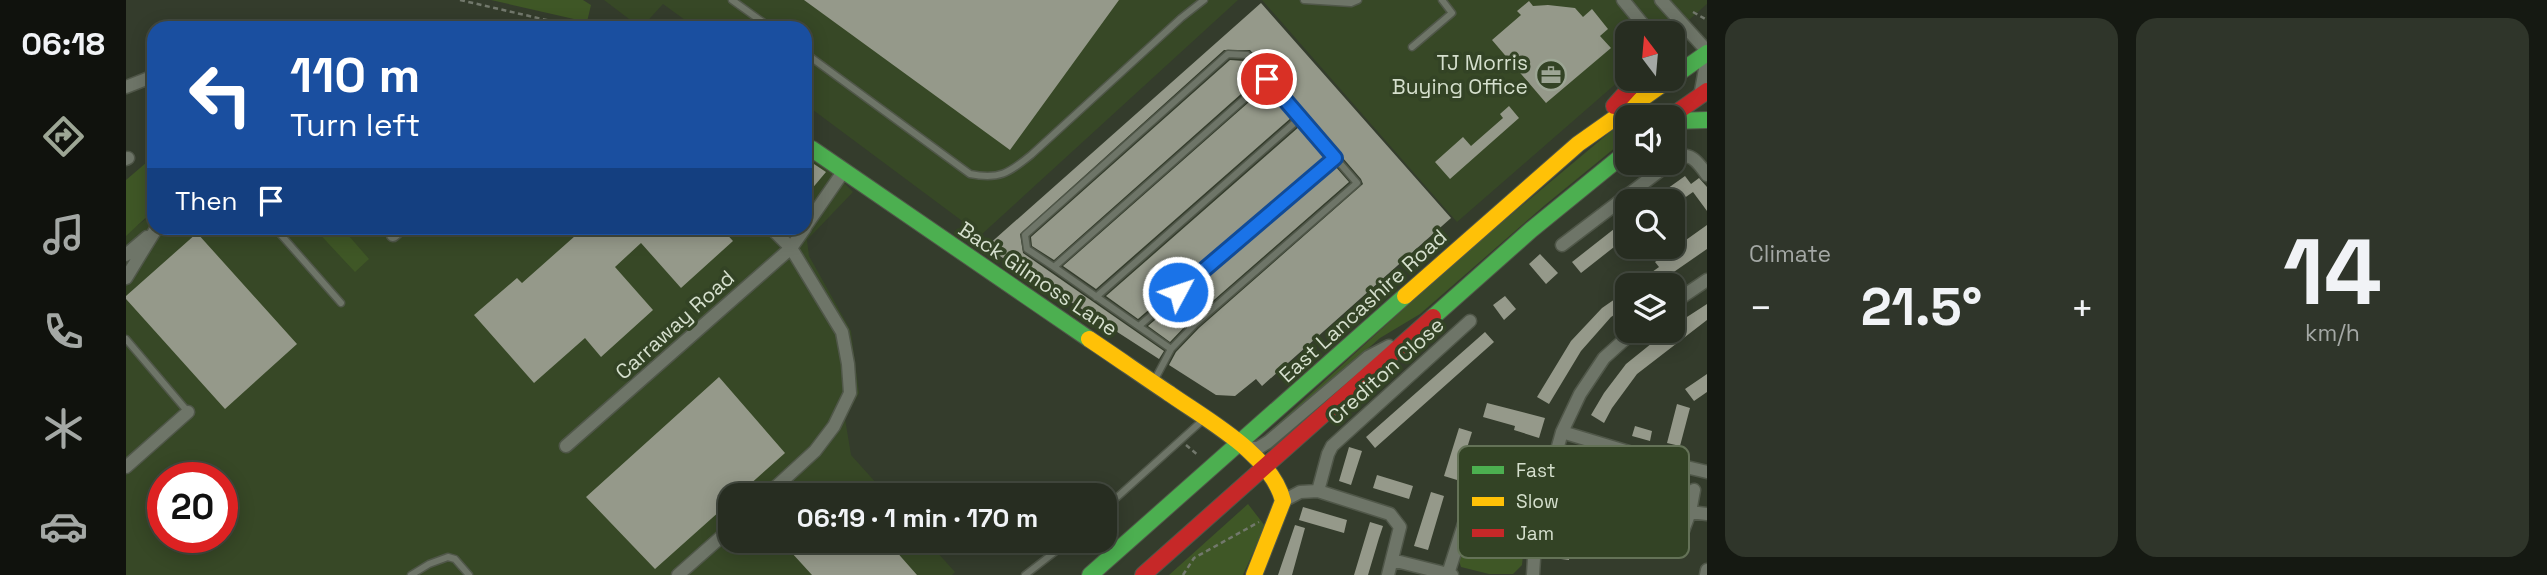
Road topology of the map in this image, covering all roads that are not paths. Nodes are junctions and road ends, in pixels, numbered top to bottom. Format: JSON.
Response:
{"nodes":[{"id":1,"x":732,"y":0,"type":"edge"},
{"id":2,"x":1204,"y":0,"type":"edge"},
{"id":3,"x":1304,"y":0,"type":"edge"},
{"id":4,"x":1358,"y":0,"type":"edge"},
{"id":5,"x":1442,"y":0,"type":"edge"},
{"id":6,"x":1623,"y":0,"type":"edge"},
{"id":7,"x":1661,"y":0,"type":"edge"},
{"id":8,"x":761,"y":21,"type":"edge"},
{"id":9,"x":1640,"y":21,"type":"edge"},
{"id":10,"x":1412,"y":47,"type":"dead end"},
{"id":11,"x":1707,"y":52,"type":"edge"},
{"id":12,"x":812,"y":58,"type":"edge"},
{"id":13,"x":1707,"y":58,"type":"edge"},
{"id":14,"x":1685,"y":65,"type":"edge"},
{"id":15,"x":147,"y":79,"type":"edge"},
{"id":16,"x":1267,"y":79,"type":"junction"},
{"id":17,"x":1685,"y":81,"type":"edge"},
{"id":18,"x":126,"y":87,"type":"edge"},
{"id":19,"x":1627,"y":91,"type":"edge"},
{"id":20,"x":1649,"y":91,"type":"edge"},
{"id":21,"x":1705,"y":96,"type":"edge"},
{"id":22,"x":1685,"y":110,"type":"edge"},
{"id":23,"x":1300,"y":118,"type":"junction"},
{"id":24,"x":1685,"y":119,"type":"edge"},
{"id":25,"x":1707,"y":120,"type":"edge"},
{"id":26,"x":1578,"y":144,"type":"junction"},
{"id":27,"x":812,"y":149,"type":"dead end"},
{"id":28,"x":1685,"y":155,"type":"edge"},
{"id":29,"x":1707,"y":156,"type":"edge"},
{"id":30,"x":1335,"y":158,"type":"junction"},
{"id":31,"x":1615,"y":162,"type":"edge"},
{"id":32,"x":843,"y":172,"type":"junction"},
{"id":33,"x":1705,"y":172,"type":"edge"},
{"id":34,"x":1654,"y":175,"type":"edge"},
{"id":35,"x":812,"y":217,"type":"edge"},
{"id":36,"x":149,"y":235,"type":"edge"},
{"id":37,"x":153,"y":235,"type":"edge"},
{"id":38,"x":281,"y":235,"type":"edge"},
{"id":39,"x":778,"y":235,"type":"edge"},
{"id":40,"x":800,"y":235,"type":"edge"},
{"id":41,"x":1562,"y":245,"type":"dead end"},
{"id":42,"x":791,"y":248,"type":"junction"},
{"id":43,"x":126,"y":255,"type":"edge"},
{"id":44,"x":1054,"y":267,"type":"junction"},
{"id":45,"x":126,"y":278,"type":"edge"},
{"id":46,"x":1707,"y":280,"type":"edge"},
{"id":47,"x":1685,"y":295,"type":"edge"},
{"id":48,"x":1096,"y":297,"type":"junction"},
{"id":49,"x":341,"y":303,"type":"dead end"},
{"id":50,"x":1470,"y":321,"type":"dead end"},
{"id":51,"x":1139,"y":326,"type":"junction"},
{"id":52,"x":1417,"y":331,"type":"junction"},
{"id":53,"x":126,"y":339,"type":"edge"},
{"id":54,"x":1621,"y":343,"type":"edge"},
{"id":55,"x":1171,"y":349,"type":"junction"},
{"id":56,"x":1153,"y":383,"type":"junction"},
{"id":57,"x":188,"y":412,"type":"joint"},
{"id":58,"x":1205,"y":419,"type":"junction"},
{"id":59,"x":1562,"y":432,"type":"junction"},
{"id":60,"x":1239,"y":445,"type":"junction"},
{"id":61,"x":566,"y":446,"type":"dead end"},
{"id":62,"x":1558,"y":446,"type":"edge"},
{"id":63,"x":1609,"y":446,"type":"edge"},
{"id":64,"x":126,"y":467,"type":"edge"},
{"id":65,"x":1264,"y":467,"type":"junction"},
{"id":66,"x":1689,"y":468,"type":"edge"},
{"id":67,"x":1707,"y":472,"type":"edge"},
{"id":68,"x":780,"y":483,"type":"edge"},
{"id":69,"x":1694,"y":490,"type":"dead end"},
{"id":70,"x":1318,"y":491,"type":"junction"},
{"id":71,"x":1117,"y":497,"type":"edge"},
{"id":72,"x":1282,"y":506,"type":"junction"},
{"id":73,"x":1690,"y":512,"type":"joint"},
{"id":74,"x":1707,"y":514,"type":"edge"},
{"id":75,"x":718,"y":540,"type":"edge"},
{"id":76,"x":1458,"y":547,"type":"edge"},
{"id":77,"x":1053,"y":553,"type":"edge"},
{"id":78,"x":1392,"y":560,"type":"junction"},
{"id":79,"x":1450,"y":574,"type":"edge"},
{"id":80,"x":411,"y":575,"type":"edge"},
{"id":81,"x":469,"y":575,"type":"edge"},
{"id":82,"x":678,"y":575,"type":"edge"},
{"id":83,"x":1025,"y":575,"type":"edge"},
{"id":84,"x":1090,"y":575,"type":"edge"},
{"id":85,"x":1143,"y":575,"type":"edge"},
{"id":86,"x":1254,"y":575,"type":"edge"},
{"id":87,"x":1388,"y":575,"type":"edge"}],
"edges":[{"from":1,"to":8,"type":"lane"},
{"from":2,"to":12,"type":"lane"},
{"from":3,"to":4,"type":"lane"},
{"from":5,"to":10,"type":"lane"},
{"from":6,"to":9,"type":"street"},
{"from":7,"to":11,"type":"street"},
{"from":11,"to":14,"type":"main road","name":"East Lancashire Road"},
{"from":13,"to":21,"type":"street"},
{"from":15,"to":18,"type":"street"},
{"from":16,"to":23,"type":"lane"},
{"from":16,"to":44,"type":"lane"},
{"from":16,"to":44,"type":"lane"},
{"from":17,"to":21,"type":"main road"},
{"from":19,"to":26,"type":"main road"},
{"from":20,"to":26,"type":"main road","name":"East Lancashire Road"},
{"from":21,"to":22,"type":"main road"},
{"from":23,"to":30,"type":"lane"},
{"from":23,"to":48,"type":"lane"},
{"from":24,"to":25,"type":"main road"},
{"from":26,"to":60,"type":"main road","name":"East Lancashire Road"},
{"from":27,"to":32,"type":"main road","name":"Back Gilmoss Lane"},
{"from":28,"to":33,"type":"street"},
{"from":29,"to":33,"type":"lane"},
{"from":30,"to":51,"type":"lane"},
{"from":30,"to":55,"type":"lane"},
{"from":31,"to":52,"type":"main road"},
{"from":32,"to":35,"type":"street","name":"Carraway Road"},
{"from":32,"to":56,"type":"main road","name":"Back Gilmoss Lane"},
{"from":34,"to":41,"type":"street"},
{"from":36,"to":43,"type":"street"},
{"from":37,"to":45,"type":"street"},
{"from":38,"to":49,"type":"lane"},
{"from":39,"to":42,"type":"street"},
{"from":40,"to":42,"type":"street","name":"Carraway Road"},
{"from":42,"to":61,"type":"street","name":"Carraway Road"},
{"from":42,"to":68,"type":"street"},
{"from":44,"to":48,"type":"lane"},
{"from":46,"to":47,"type":"street"},
{"from":48,"to":51,"type":"lane"},
{"from":50,"to":70,"type":"street","name":"Crediton Close"},
{"from":51,"to":55,"type":"lane"},
{"from":52,"to":60,"type":"street"},
{"from":52,"to":65,"type":"main road"},
{"from":53,"to":57,"type":"lane"},
{"from":54,"to":59,"type":"street"},
{"from":55,"to":56,"type":"lane"},
{"from":56,"to":58,"type":"main road","name":"Back Gilmoss Lane"},
{"from":57,"to":64,"type":"street"},
{"from":58,"to":60,"type":"main road","name":"Back Gilmoss Lane"},
{"from":58,"to":71,"type":"lane"},
{"from":59,"to":62,"type":"street"},
{"from":59,"to":63,"type":"street"},
{"from":60,"to":65,"type":"main road","name":"Back Gilmoss Lane"},
{"from":60,"to":84,"type":"main road","name":"East Lancashire Road"},
{"from":65,"to":72,"type":"main road","name":"Back Gilmoss Lane"},
{"from":65,"to":85,"type":"main road"},
{"from":66,"to":67,"type":"street"},
{"from":69,"to":73,"type":"street"},
{"from":70,"to":72,"type":"street"},
{"from":70,"to":78,"type":"street"},
{"from":72,"to":86,"type":"main road"},
{"from":73,"to":74,"type":"street"},
{"from":75,"to":82,"type":"street"},
{"from":76,"to":79,"type":"street"},
{"from":77,"to":83,"type":"lane"},
{"from":78,"to":79,"type":"street"},
{"from":78,"to":87,"type":"street"},
{"from":80,"to":81,"type":"lane"}]}
